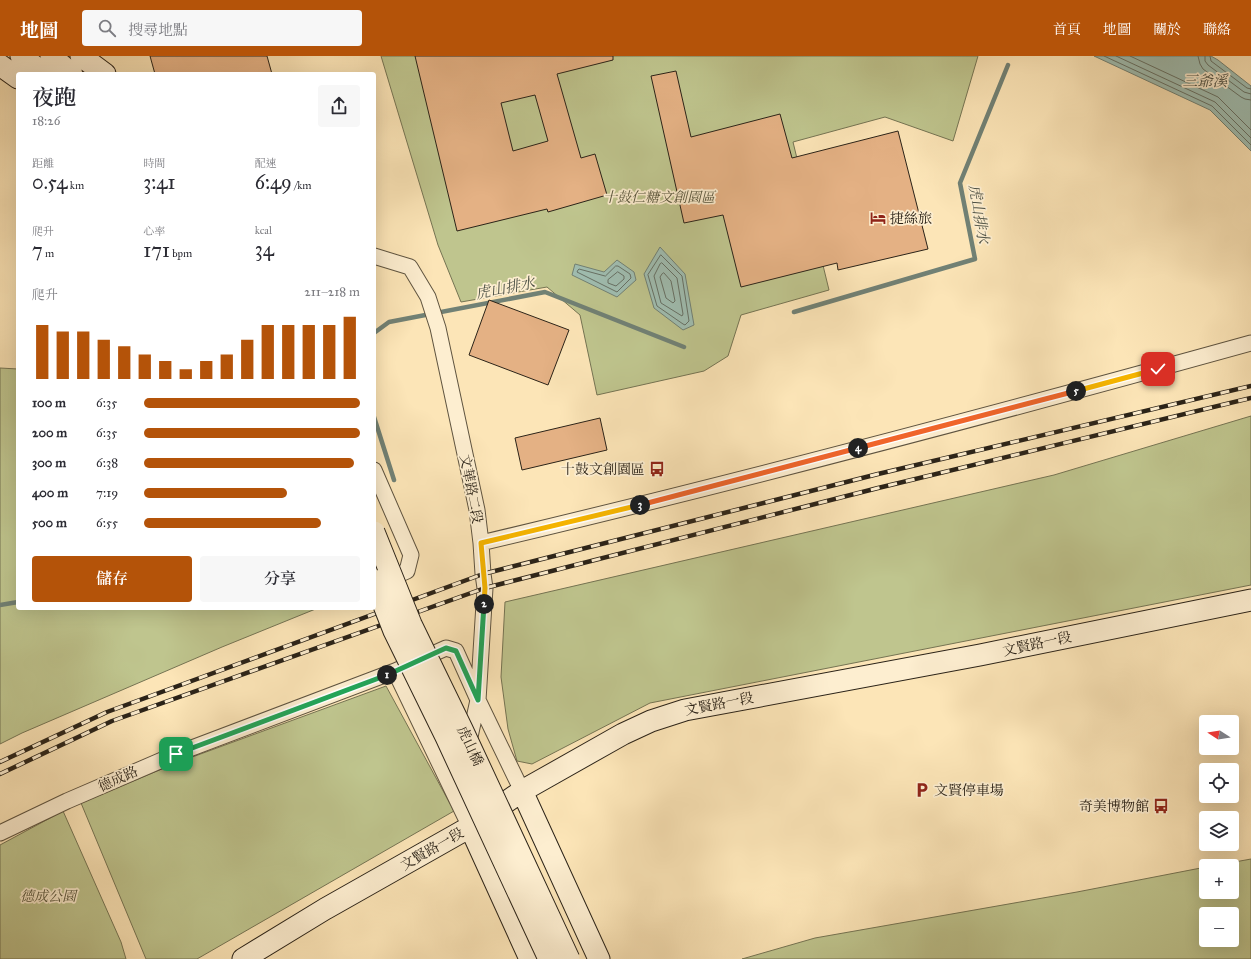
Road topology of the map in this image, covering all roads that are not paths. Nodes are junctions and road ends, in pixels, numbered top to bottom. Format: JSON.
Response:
{"nodes":[{"id":1,"x":21,"y":56,"type":"edge"},
{"id":2,"x":51,"y":56,"type":"edge"},
{"id":3,"x":81,"y":56,"type":"edge"},
{"id":4,"x":0,"y":65,"type":"edge"},
{"id":5,"x":42,"y":72,"type":"edge"},
{"id":6,"x":70,"y":72,"type":"edge"},
{"id":7,"x":101,"y":72,"type":"edge"},
{"id":8,"x":16,"y":77,"type":"edge"},
{"id":9,"x":376,"y":257,"type":"edge"},
{"id":10,"x":1251,"y":343,"type":"edge"},
{"id":11,"x":376,"y":475,"type":"edge"},
{"id":12,"x":376,"y":537,"type":"edge"},
{"id":13,"x":481,"y":543,"type":"junction"},
{"id":14,"x":376,"y":581,"type":"edge"},
{"id":15,"x":376,"y":585,"type":"edge"},
{"id":16,"x":1251,"y":600,"type":"edge"},
{"id":17,"x":395,"y":671,"type":"junction"},
{"id":18,"x":478,"y":700,"type":"junction"},
{"id":19,"x":522,"y":791,"type":"junction"},
{"id":20,"x":457,"y":800,"type":"junction"},
{"id":21,"x":470,"y":827,"type":"junction"},
{"id":22,"x":0,"y":833,"type":"edge"},
{"id":23,"x":243,"y":959,"type":"edge"},
{"id":24,"x":530,"y":959,"type":"edge"},
{"id":25,"x":550,"y":959,"type":"edge"},
{"id":26,"x":569,"y":959,"type":"edge"},
{"id":27,"x":599,"y":959,"type":"edge"}],
"edges":[{"from":1,"to":5,"type":"street"},
{"from":2,"to":6,"type":"street"},
{"from":3,"to":7,"type":"street"},
{"from":4,"to":8,"type":"street"},
{"from":9,"to":13,"type":"street","name":"文華路二段"},
{"from":10,"to":13,"type":"street"},
{"from":11,"to":14,"type":"street"},
{"from":12,"to":26,"type":"street","name":"虎山橋","bridge":true},
{"from":13,"to":18,"type":"street","name":"文華路二段"},
{"from":15,"to":25,"type":"street","name":"虎山橋","bridge":true},
{"from":16,"to":19,"type":"street","name":"文賢路一段"},
{"from":17,"to":18,"type":"street","name":"文華路二段"},
{"from":17,"to":20,"type":"street"},
{"from":17,"to":22,"type":"street","name":"德成路"},
{"from":18,"to":19,"type":"street","name":"文華路二段"},
{"from":18,"to":20,"type":"street","name":"文華路二段"},
{"from":19,"to":21,"type":"street","name":"文賢路一段"},
{"from":19,"to":27,"type":"street"},
{"from":20,"to":21,"type":"street"},
{"from":21,"to":23,"type":"street","name":"文賢路一段"},
{"from":21,"to":24,"type":"street"}]}
